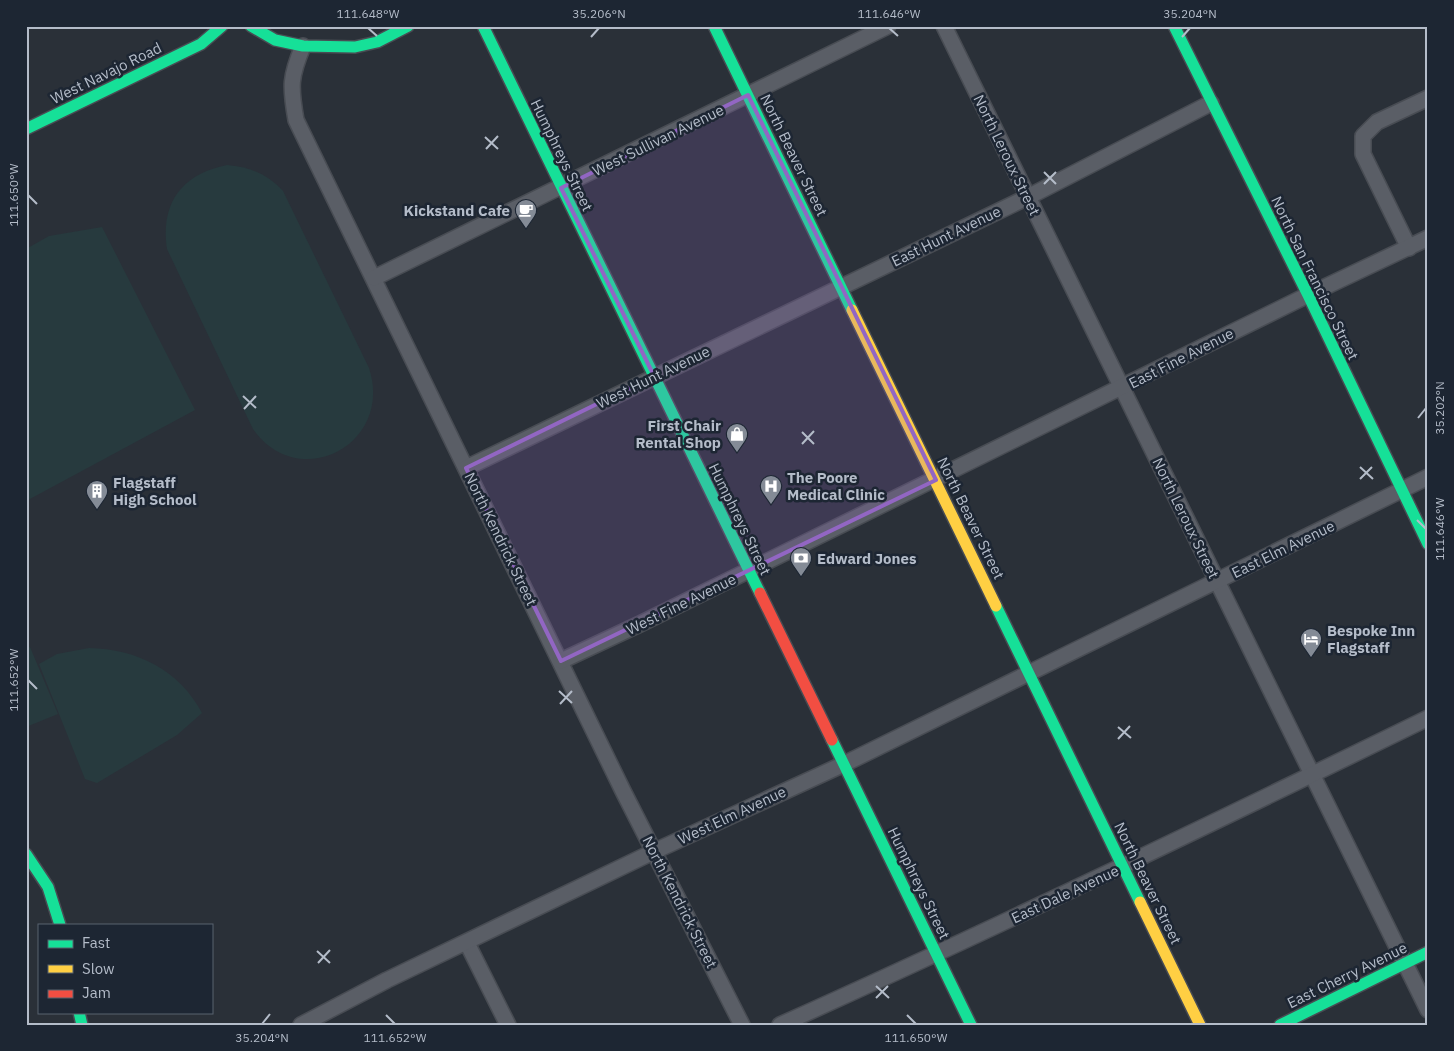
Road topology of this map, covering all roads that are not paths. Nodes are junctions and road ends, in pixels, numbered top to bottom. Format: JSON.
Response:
{"nodes":[{"id":1,"x":222,"y":26,"type":"edge"},
{"id":2,"x":251,"y":26,"type":"edge"},
{"id":3,"x":408,"y":26,"type":"edge"},
{"id":4,"x":482,"y":26,"type":"edge"},
{"id":5,"x":714,"y":26,"type":"edge"},
{"id":6,"x":888,"y":26,"type":"edge"},
{"id":7,"x":944,"y":26,"type":"edge"},
{"id":8,"x":1174,"y":26,"type":"edge"},
{"id":9,"x":303,"y":46,"type":"junction"},
{"id":10,"x":748,"y":95,"type":"junction"},
{"id":11,"x":1428,"y":98,"type":"edge"},
{"id":12,"x":1211,"y":103,"type":"junction"},
{"id":13,"x":26,"y":129,"type":"edge"},
{"id":14,"x":561,"y":188,"type":"junction"},
{"id":15,"x":1028,"y":197,"type":"junction"},
{"id":16,"x":1428,"y":238,"type":"edge"},
{"id":17,"x":1409,"y":248,"type":"junction"},
{"id":18,"x":374,"y":278,"type":"junction"},
{"id":19,"x":841,"y":286,"type":"junction"},
{"id":20,"x":1308,"y":295,"type":"junction"},
{"id":21,"x":654,"y":376,"type":"junction"},
{"id":22,"x":1121,"y":388,"type":"junction"},
{"id":23,"x":466,"y":468,"type":"junction"},
{"id":24,"x":1428,"y":477,"type":"edge"},
{"id":25,"x":936,"y":480,"type":"junction"},
{"id":26,"x":1402,"y":490,"type":"junction"},
{"id":27,"x":1428,"y":544,"type":"edge"},
{"id":28,"x":749,"y":571,"type":"junction"},
{"id":29,"x":1217,"y":581,"type":"junction"},
{"id":30,"x":561,"y":661,"type":"junction"},
{"id":31,"x":1029,"y":672,"type":"junction"},
{"id":32,"x":1428,"y":718,"type":"edge"},
{"id":33,"x":844,"y":764,"type":"junction"},
{"id":34,"x":1310,"y":776,"type":"junction"},
{"id":35,"x":655,"y":851,"type":"junction"},
{"id":36,"x":26,"y":854,"type":"edge"},
{"id":37,"x":1123,"y":866,"type":"junction"},
{"id":38,"x":60,"y":924,"type":"edge"},
{"id":39,"x":467,"y":943,"type":"junction"},
{"id":40,"x":1428,"y":952,"type":"edge"},
{"id":41,"x":937,"y":954,"type":"junction"},
{"id":42,"x":1405,"y":964,"type":"junction"},
{"id":43,"x":1428,"y":1010,"type":"edge"},
{"id":44,"x":301,"y":1025,"type":"edge"},
{"id":45,"x":508,"y":1025,"type":"edge"},
{"id":46,"x":742,"y":1025,"type":"edge"},
{"id":47,"x":780,"y":1025,"type":"edge"},
{"id":48,"x":971,"y":1025,"type":"edge"},
{"id":49,"x":1200,"y":1025,"type":"edge"},
{"id":50,"x":1280,"y":1025,"type":"edge"}],
"edges":[{"from":1,"to":13,"type":"street","name":"West Navajo Road"},
{"from":2,"to":9,"type":"street"},
{"from":3,"to":9,"type":"street"},
{"from":4,"to":14,"type":"street","name":"Humphreys Street"},
{"from":5,"to":10,"type":"street","name":"North Beaver Street"},
{"from":6,"to":10,"type":"street","name":"West Sullivan Avenue"},
{"from":7,"to":15,"type":"street","name":"North Leroux Street"},
{"from":8,"to":12,"type":"street","name":"North San Francisco Street"},
{"from":9,"to":18,"type":"street","name":"North Kendrick Street"},
{"from":10,"to":14,"type":"street","name":"West Sullivan Avenue"},
{"from":10,"to":19,"type":"street","name":"North Beaver Street"},
{"from":11,"to":17,"type":"street"},
{"from":12,"to":15,"type":"street","name":"East Hunt Avenue"},
{"from":12,"to":20,"type":"street","name":"North San Francisco Street"},
{"from":14,"to":18,"type":"street","name":"West Sullivan Avenue"},
{"from":14,"to":21,"type":"street","name":"Humphreys Street"},
{"from":15,"to":19,"type":"street","name":"East Hunt Avenue"},
{"from":15,"to":22,"type":"street","name":"North Leroux Street"},
{"from":16,"to":17,"type":"street","name":"East Fine Avenue"},
{"from":17,"to":20,"type":"street","name":"East Fine Avenue"},
{"from":18,"to":23,"type":"street","name":"North Kendrick Street"},
{"from":19,"to":21,"type":"street","name":"West Hunt Avenue"},
{"from":19,"to":25,"type":"street","name":"North Beaver Street"},
{"from":20,"to":22,"type":"street","name":"East Fine Avenue"},
{"from":20,"to":26,"type":"street","name":"North San Francisco Street"},
{"from":21,"to":23,"type":"street","name":"West Hunt Avenue"},
{"from":21,"to":28,"type":"street","name":"Humphreys Street"},
{"from":22,"to":25,"type":"street","name":"East Fine Avenue"},
{"from":22,"to":29,"type":"street","name":"North Leroux Street"},
{"from":23,"to":30,"type":"street","name":"North Kendrick Street"},
{"from":24,"to":26,"type":"street","name":"East Elm Avenue"},
{"from":25,"to":28,"type":"street","name":"West Fine Avenue"},
{"from":25,"to":31,"type":"street","name":"North Beaver Street"},
{"from":26,"to":27,"type":"street","name":"North San Francisco Street"},
{"from":26,"to":29,"type":"street","name":"East Elm Avenue"},
{"from":28,"to":30,"type":"street","name":"West Fine Avenue"},
{"from":28,"to":33,"type":"street","name":"Humphreys Street"},
{"from":29,"to":31,"type":"street","name":"East Elm Avenue"},
{"from":29,"to":34,"type":"street","name":"North Leroux Street"},
{"from":30,"to":35,"type":"street","name":"North Kendrick Street"},
{"from":31,"to":33,"type":"street","name":"West Elm Avenue"},
{"from":31,"to":37,"type":"street","name":"North Beaver Street"},
{"from":32,"to":34,"type":"street","name":"East Dale Avenue"},
{"from":33,"to":35,"type":"street","name":"West Elm Avenue"},
{"from":33,"to":41,"type":"street","name":"Humphreys Street"},
{"from":34,"to":37,"type":"street","name":"East Dale Avenue"},
{"from":34,"to":42,"type":"street","name":"North Leroux Street"},
{"from":35,"to":39,"type":"street","name":"West Elm Avenue"},
{"from":35,"to":46,"type":"street","name":"North Kendrick Street"},
{"from":36,"to":38,"type":"street"},
{"from":37,"to":41,"type":"street","name":"East Dale Avenue"},
{"from":37,"to":49,"type":"street","name":"North Beaver Street"},
{"from":39,"to":44,"type":"street","name":"West Elm Avenue"},
{"from":39,"to":45,"type":"street"},
{"from":40,"to":42,"type":"street","name":"East Cherry Avenue"},
{"from":41,"to":47,"type":"street","name":"East Dale Avenue"},
{"from":41,"to":48,"type":"street","name":"Humphreys Street"},
{"from":42,"to":43,"type":"street","name":"North Leroux Street"},
{"from":42,"to":50,"type":"street","name":"East Cherry Avenue"}]}
